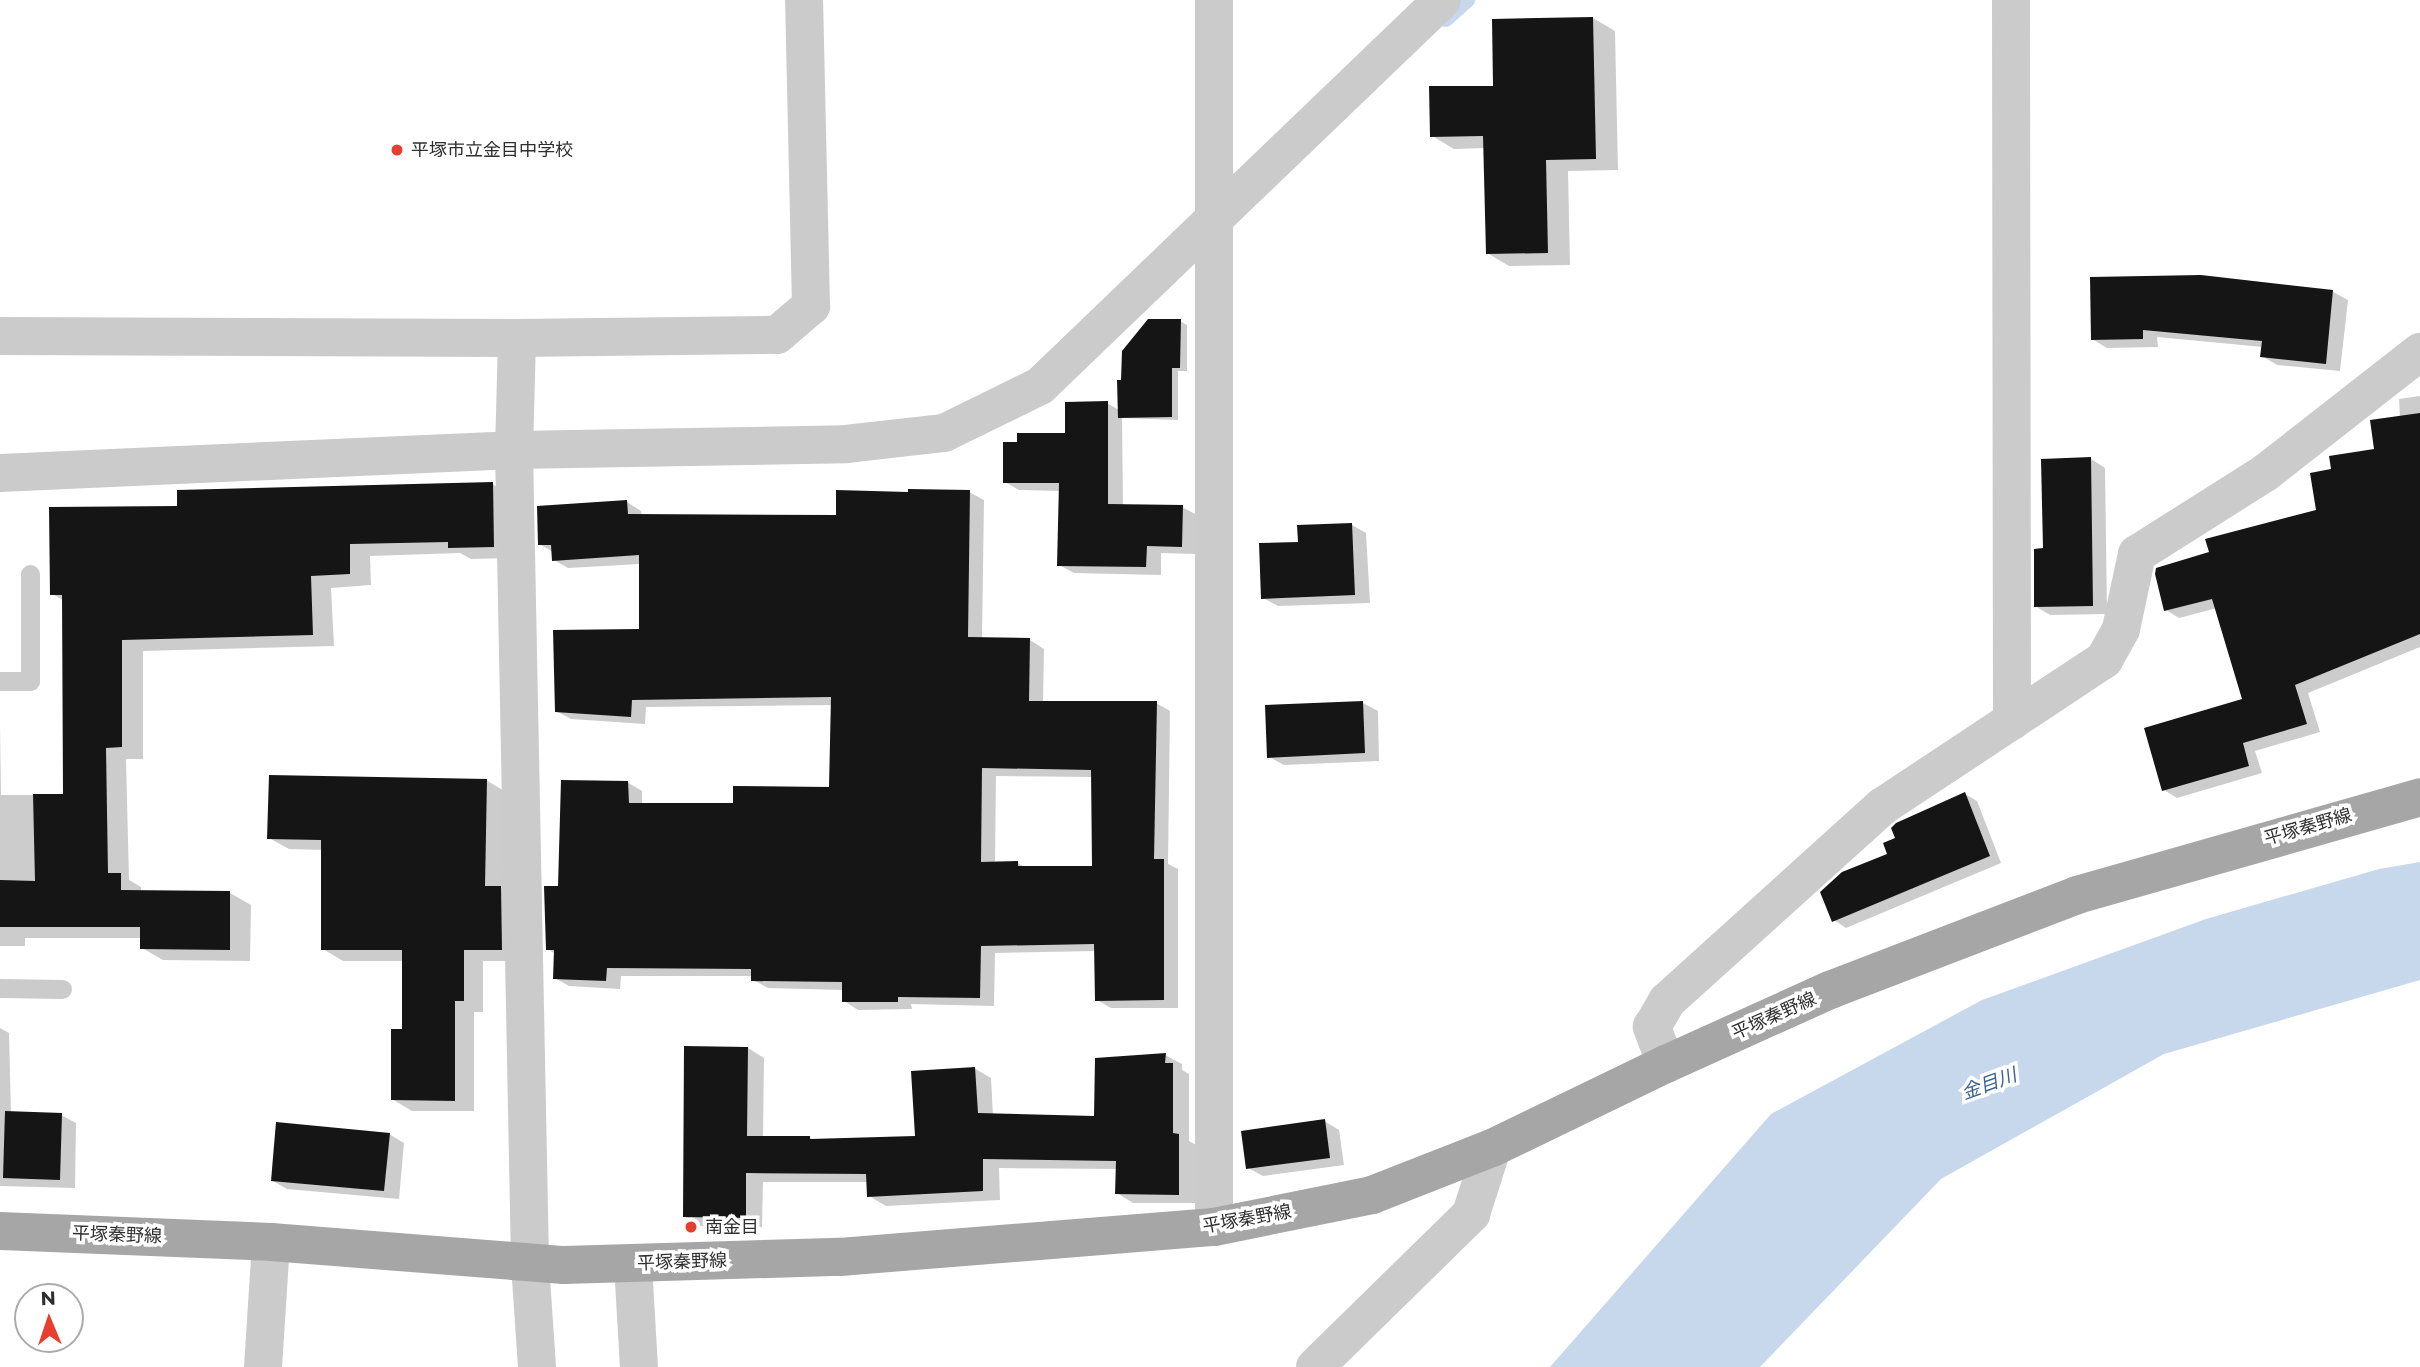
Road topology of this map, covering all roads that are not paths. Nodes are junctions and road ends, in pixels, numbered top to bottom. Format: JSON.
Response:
{"nodes":[{"id":1,"x":804,"y":0,"type":"edge"},
{"id":2,"x":1214,"y":0,"type":"edge"},
{"id":3,"x":1442,"y":0,"type":"edge"},
{"id":4,"x":2011,"y":0,"type":"edge"},
{"id":5,"x":1216,"y":218,"type":"junction"},
{"id":6,"x":0,"y":335,"type":"edge"},
{"id":7,"x":517,"y":338,"type":"junction"},
{"id":8,"x":2420,"y":352,"type":"edge"},
{"id":9,"x":514,"y":450,"type":"junction"},
{"id":10,"x":0,"y":473,"type":"edge"},
{"id":11,"x":30,"y":574,"type":"dead end"},
{"id":12,"x":0,"y":681,"type":"edge"},
{"id":13,"x":2012,"y":721,"type":"junction"},
{"id":14,"x":2420,"y":797,"type":"edge"},
{"id":15,"x":0,"y":988,"type":"edge"},
{"id":16,"x":62,"y":989,"type":"dead end"},
{"id":17,"x":1666,"y":1064,"type":"junction"},
{"id":18,"x":1492,"y":1148,"type":"junction"},
{"id":19,"x":1214,"y":1227,"type":"junction"},
{"id":20,"x":0,"y":1231,"type":"edge"},
{"id":21,"x":271,"y":1242,"type":"junction"},
{"id":22,"x":530,"y":1264,"type":"junction"},
{"id":23,"x":633,"y":1264,"type":"junction"},
{"id":24,"x":263,"y":1367,"type":"edge"},
{"id":25,"x":537,"y":1367,"type":"edge"},
{"id":26,"x":639,"y":1367,"type":"edge"},
{"id":27,"x":1315,"y":1367,"type":"edge"}],
"edges":[{"from":1,"to":7,"type":"street"},
{"from":2,"to":5,"type":"street"},
{"from":3,"to":5,"type":"street"},
{"from":4,"to":13,"type":"street"},
{"from":5,"to":9,"type":"street"},
{"from":5,"to":19,"type":"street"},
{"from":6,"to":7,"type":"street"},
{"from":7,"to":9,"type":"street"},
{"from":8,"to":13,"type":"street"},
{"from":9,"to":10,"type":"street"},
{"from":9,"to":22,"type":"street"},
{"from":11,"to":12,"type":"lane"},
{"from":13,"to":17,"type":"street"},
{"from":14,"to":17,"type":"main road","name":"平塚秦野線"},
{"from":15,"to":16,"type":"lane"},
{"from":17,"to":18,"type":"main road","name":"平塚秦野線"},
{"from":18,"to":19,"type":"main road","name":"平塚秦野線"},
{"from":18,"to":27,"type":"street"},
{"from":19,"to":23,"type":"main road","name":"平塚秦野線"},
{"from":20,"to":21,"type":"main road","name":"平塚秦野線"},
{"from":21,"to":22,"type":"main road","name":"平塚秦野線"},
{"from":21,"to":24,"type":"street"},
{"from":22,"to":23,"type":"main road","name":"平塚秦野線"},
{"from":22,"to":25,"type":"street"},
{"from":23,"to":26,"type":"street"}]}
